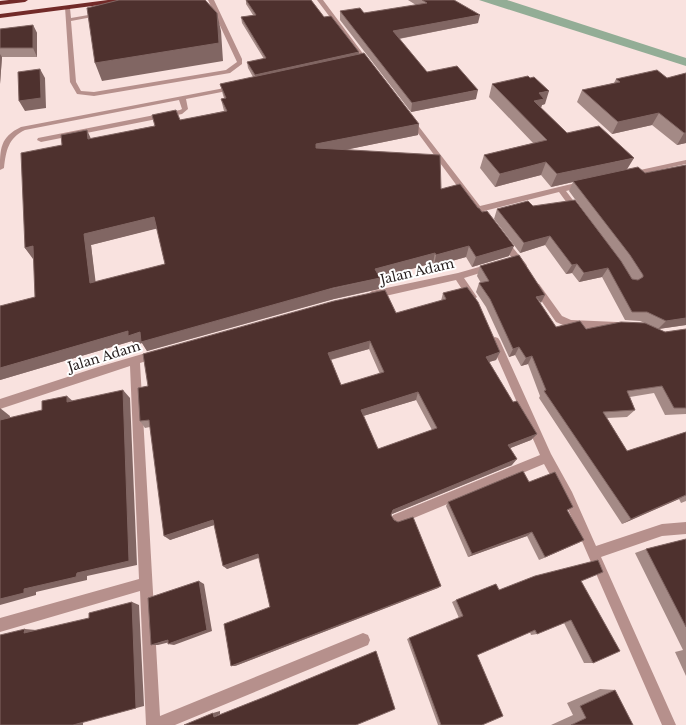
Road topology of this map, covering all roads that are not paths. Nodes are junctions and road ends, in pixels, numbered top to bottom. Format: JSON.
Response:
{"nodes":[{"id":1,"x":25,"y":0,"type":"edge"},
{"id":2,"x":80,"y":0,"type":"edge"},
{"id":3,"x":123,"y":0,"type":"edge"},
{"id":4,"x":211,"y":0,"type":"edge"},
{"id":5,"x":320,"y":0,"type":"edge"},
{"id":6,"x":1,"y":3,"type":"edge"},
{"id":7,"x":68,"y":12,"type":"junction"},
{"id":8,"x":0,"y":13,"type":"edge"},
{"id":9,"x":106,"y":14,"type":"edge"},
{"id":10,"x":363,"y":62,"type":"edge"},
{"id":11,"x":244,"y":86,"type":"edge"},
{"id":12,"x":182,"y":98,"type":"junction"},
{"id":13,"x":404,"y":111,"type":"edge"},
{"id":14,"x":41,"y":140,"type":"dead end"},
{"id":15,"x":686,"y":162,"type":"edge"},
{"id":16,"x":0,"y":163,"type":"edge"},
{"id":17,"x":624,"y":176,"type":"edge"},
{"id":18,"x":592,"y":182,"type":"edge"},
{"id":19,"x":561,"y":189,"type":"junction"},
{"id":20,"x":479,"y":210,"type":"junction"},
{"id":21,"x":583,"y":219,"type":"edge"},
{"id":22,"x":493,"y":228,"type":"edge"},
{"id":23,"x":498,"y":234,"type":"edge"},
{"id":24,"x":510,"y":260,"type":"junction"},
{"id":25,"x":458,"y":276,"type":"junction"},
{"id":26,"x":365,"y":297,"type":"edge"},
{"id":27,"x":480,"y":308,"type":"edge"},
{"id":28,"x":624,"y":326,"type":"edge"},
{"id":29,"x":491,"y":333,"type":"edge"},
{"id":30,"x":165,"y":351,"type":"edge"},
{"id":31,"x":135,"y":360,"type":"junction"},
{"id":32,"x":0,"y":404,"type":"edge"},
{"id":33,"x":547,"y":458,"type":"junction"},
{"id":34,"x":397,"y":519,"type":"edge"},
{"id":35,"x":686,"y":528,"type":"edge"},
{"id":36,"x":593,"y":553,"type":"junction"},
{"id":37,"x":147,"y":583,"type":"junction"},
{"id":38,"x":0,"y":625,"type":"edge"},
{"id":39,"x":363,"y":640,"type":"dead end"},
{"id":40,"x":153,"y":725,"type":"edge"},
{"id":41,"x":157,"y":725,"type":"edge"},
{"id":42,"x":669,"y":725,"type":"edge"}],
"edges":[{"from":1,"to":6,"type":"highway"},
{"from":2,"to":8,"type":"highway"},
{"from":3,"to":7,"type":"highway"},
{"from":4,"to":7,"type":"street"},
{"from":5,"to":10,"type":"street"},
{"from":7,"to":8,"type":"highway"},
{"from":7,"to":9,"type":"street"},
{"from":11,"to":12,"type":"street"},
{"from":12,"to":14,"type":"street"},
{"from":12,"to":16,"type":"street"},
{"from":13,"to":20,"type":"street"},
{"from":15,"to":17,"type":"street"},
{"from":18,"to":19,"type":"street"},
{"from":19,"to":20,"type":"street"},
{"from":19,"to":21,"type":"street"},
{"from":20,"to":22,"type":"street"},
{"from":23,"to":24,"type":"street"},
{"from":24,"to":25,"type":"street","name":"Jalan Adam"},
{"from":24,"to":28,"type":"street"},
{"from":25,"to":26,"type":"street","name":"Jalan Adam"},
{"from":25,"to":27,"type":"street"},
{"from":29,"to":33,"type":"street"},
{"from":30,"to":31,"type":"street","name":"Jalan Adam"},
{"from":31,"to":32,"type":"street","name":"Jalan Adam"},
{"from":31,"to":37,"type":"street"},
{"from":33,"to":34,"type":"street"},
{"from":33,"to":36,"type":"street"},
{"from":35,"to":36,"type":"street"},
{"from":36,"to":42,"type":"street"},
{"from":37,"to":38,"type":"street"},
{"from":37,"to":40,"type":"street"},
{"from":39,"to":41,"type":"street"}]}
